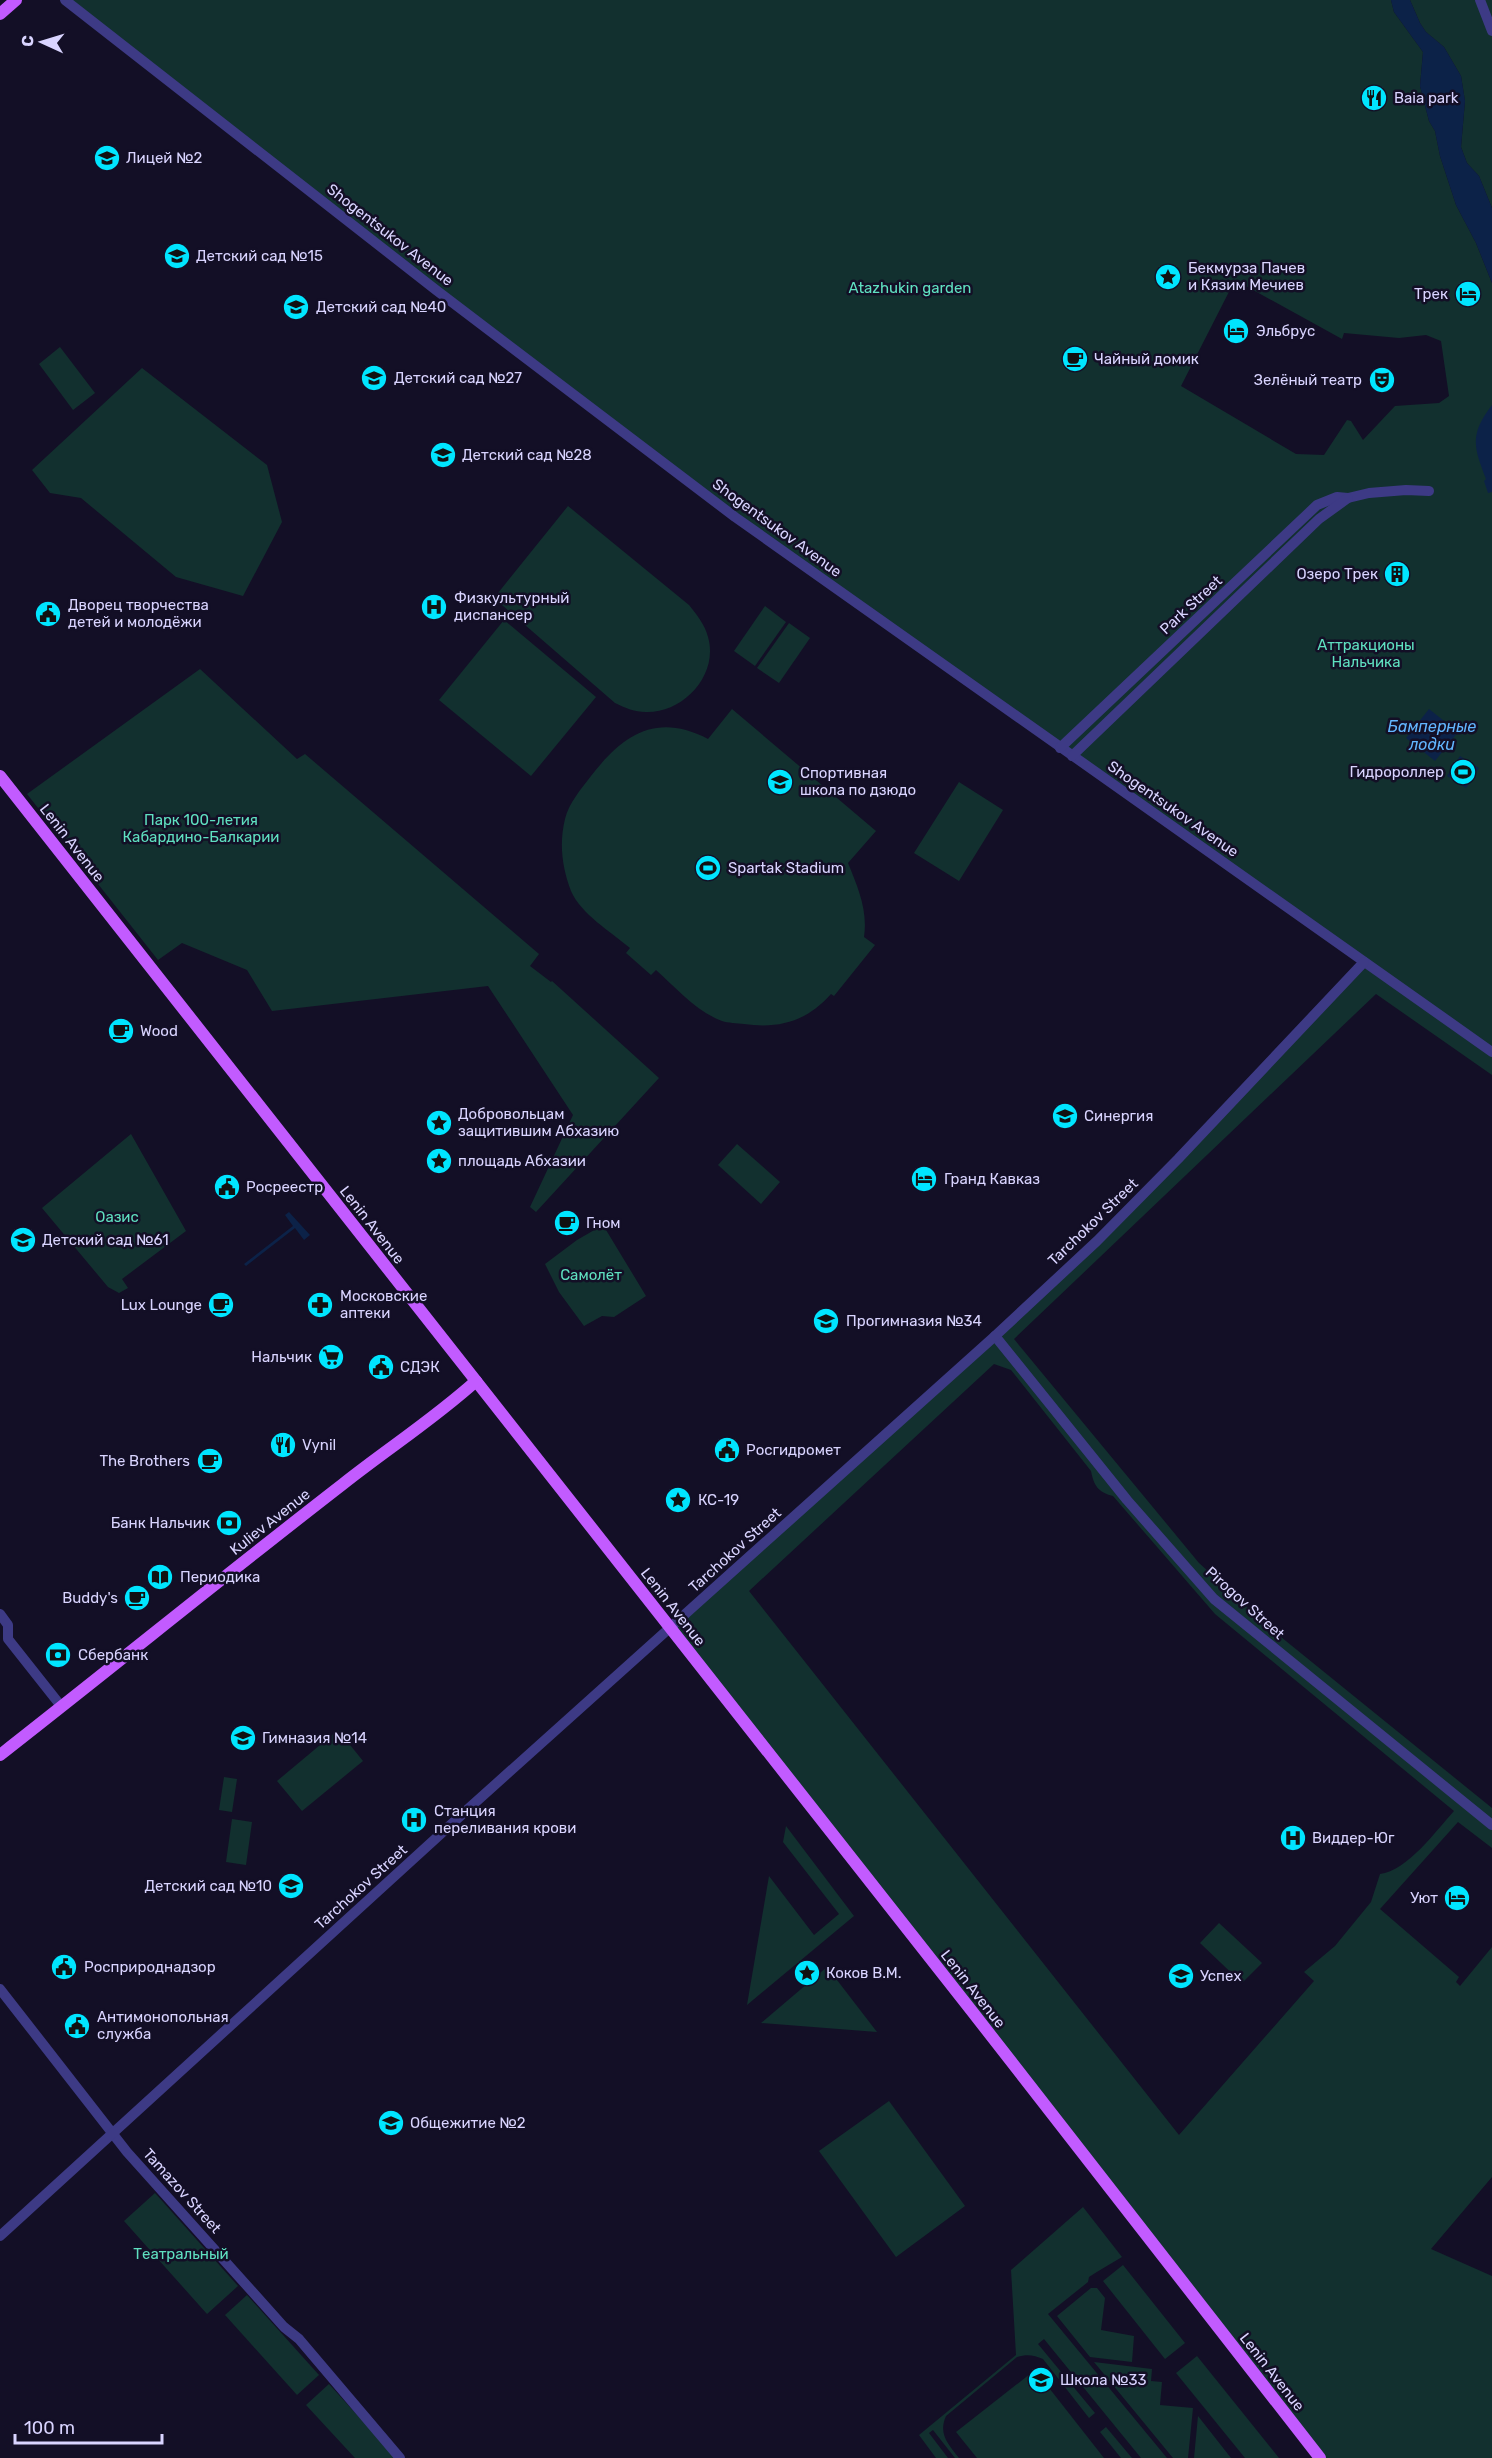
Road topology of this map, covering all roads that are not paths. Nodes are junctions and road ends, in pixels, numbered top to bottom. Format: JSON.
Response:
{"nodes":[{"id":1,"x":16,"y":0,"type":"edge"},
{"id":2,"x":65,"y":0,"type":"edge"},
{"id":3,"x":1480,"y":0,"type":"edge"},
{"id":4,"x":0,"y":14,"type":"edge"},
{"id":5,"x":1492,"y":31,"type":"edge"},
{"id":6,"x":1429,"y":491,"type":"dead end"},
{"id":7,"x":1348,"y":498,"type":"junction"},
{"id":8,"x":1060,"y":748,"type":"junction"},
{"id":9,"x":1072,"y":756,"type":"junction"},
{"id":10,"x":0,"y":776,"type":"edge"},
{"id":11,"x":1364,"y":962,"type":"junction"},
{"id":12,"x":1492,"y":1052,"type":"edge"},
{"id":13,"x":995,"y":1336,"type":"junction"},
{"id":14,"x":476,"y":1381,"type":"junction"},
{"id":15,"x":0,"y":1614,"type":"edge"},
{"id":16,"x":670,"y":1628,"type":"junction"},
{"id":17,"x":61,"y":1706,"type":"junction"},
{"id":18,"x":0,"y":1755,"type":"edge"},
{"id":19,"x":1492,"y":1826,"type":"edge"},
{"id":20,"x":0,"y":1989,"type":"edge"},
{"id":21,"x":114,"y":2133,"type":"junction"},
{"id":22,"x":0,"y":2236,"type":"edge"},
{"id":23,"x":400,"y":2458,"type":"edge"},
{"id":24,"x":1320,"y":2458,"type":"edge"}],
"edges":[{"from":1,"to":4,"type":"main road"},
{"from":2,"to":8,"type":"street","name":"Shogentsukov Avenue"},
{"from":3,"to":5,"type":"street"},
{"from":6,"to":7,"type":"street","name":"Park Street"},
{"from":7,"to":8,"type":"street","name":"Park Street"},
{"from":7,"to":9,"type":"street","name":"Park Street"},
{"from":8,"to":9,"type":"street","name":"Shogentsukov Avenue"},
{"from":9,"to":11,"type":"street","name":"Shogentsukov Avenue"},
{"from":10,"to":14,"type":"main road","name":"Lenin Avenue"},
{"from":11,"to":12,"type":"street","name":"Shogentsukov Avenue"},
{"from":11,"to":13,"type":"street","name":"Tarchokov Street"},
{"from":13,"to":16,"type":"street","name":"Tarchokov Street"},
{"from":13,"to":19,"type":"street","name":"Pirogov Street"},
{"from":14,"to":16,"type":"main road","name":"Lenin Avenue"},
{"from":14,"to":17,"type":"main road","name":"Kuliev Avenue"},
{"from":15,"to":17,"type":"street"},
{"from":16,"to":21,"type":"street","name":"Tarchokov Street"},
{"from":16,"to":24,"type":"main road","name":"Lenin Avenue"},
{"from":17,"to":18,"type":"main road","name":"Kuliev Avenue"},
{"from":20,"to":21,"type":"street","name":"Tamazov Street"},
{"from":21,"to":22,"type":"street","name":"Tarchokov Street"},
{"from":21,"to":23,"type":"street","name":"Tamazov Street"}]}
